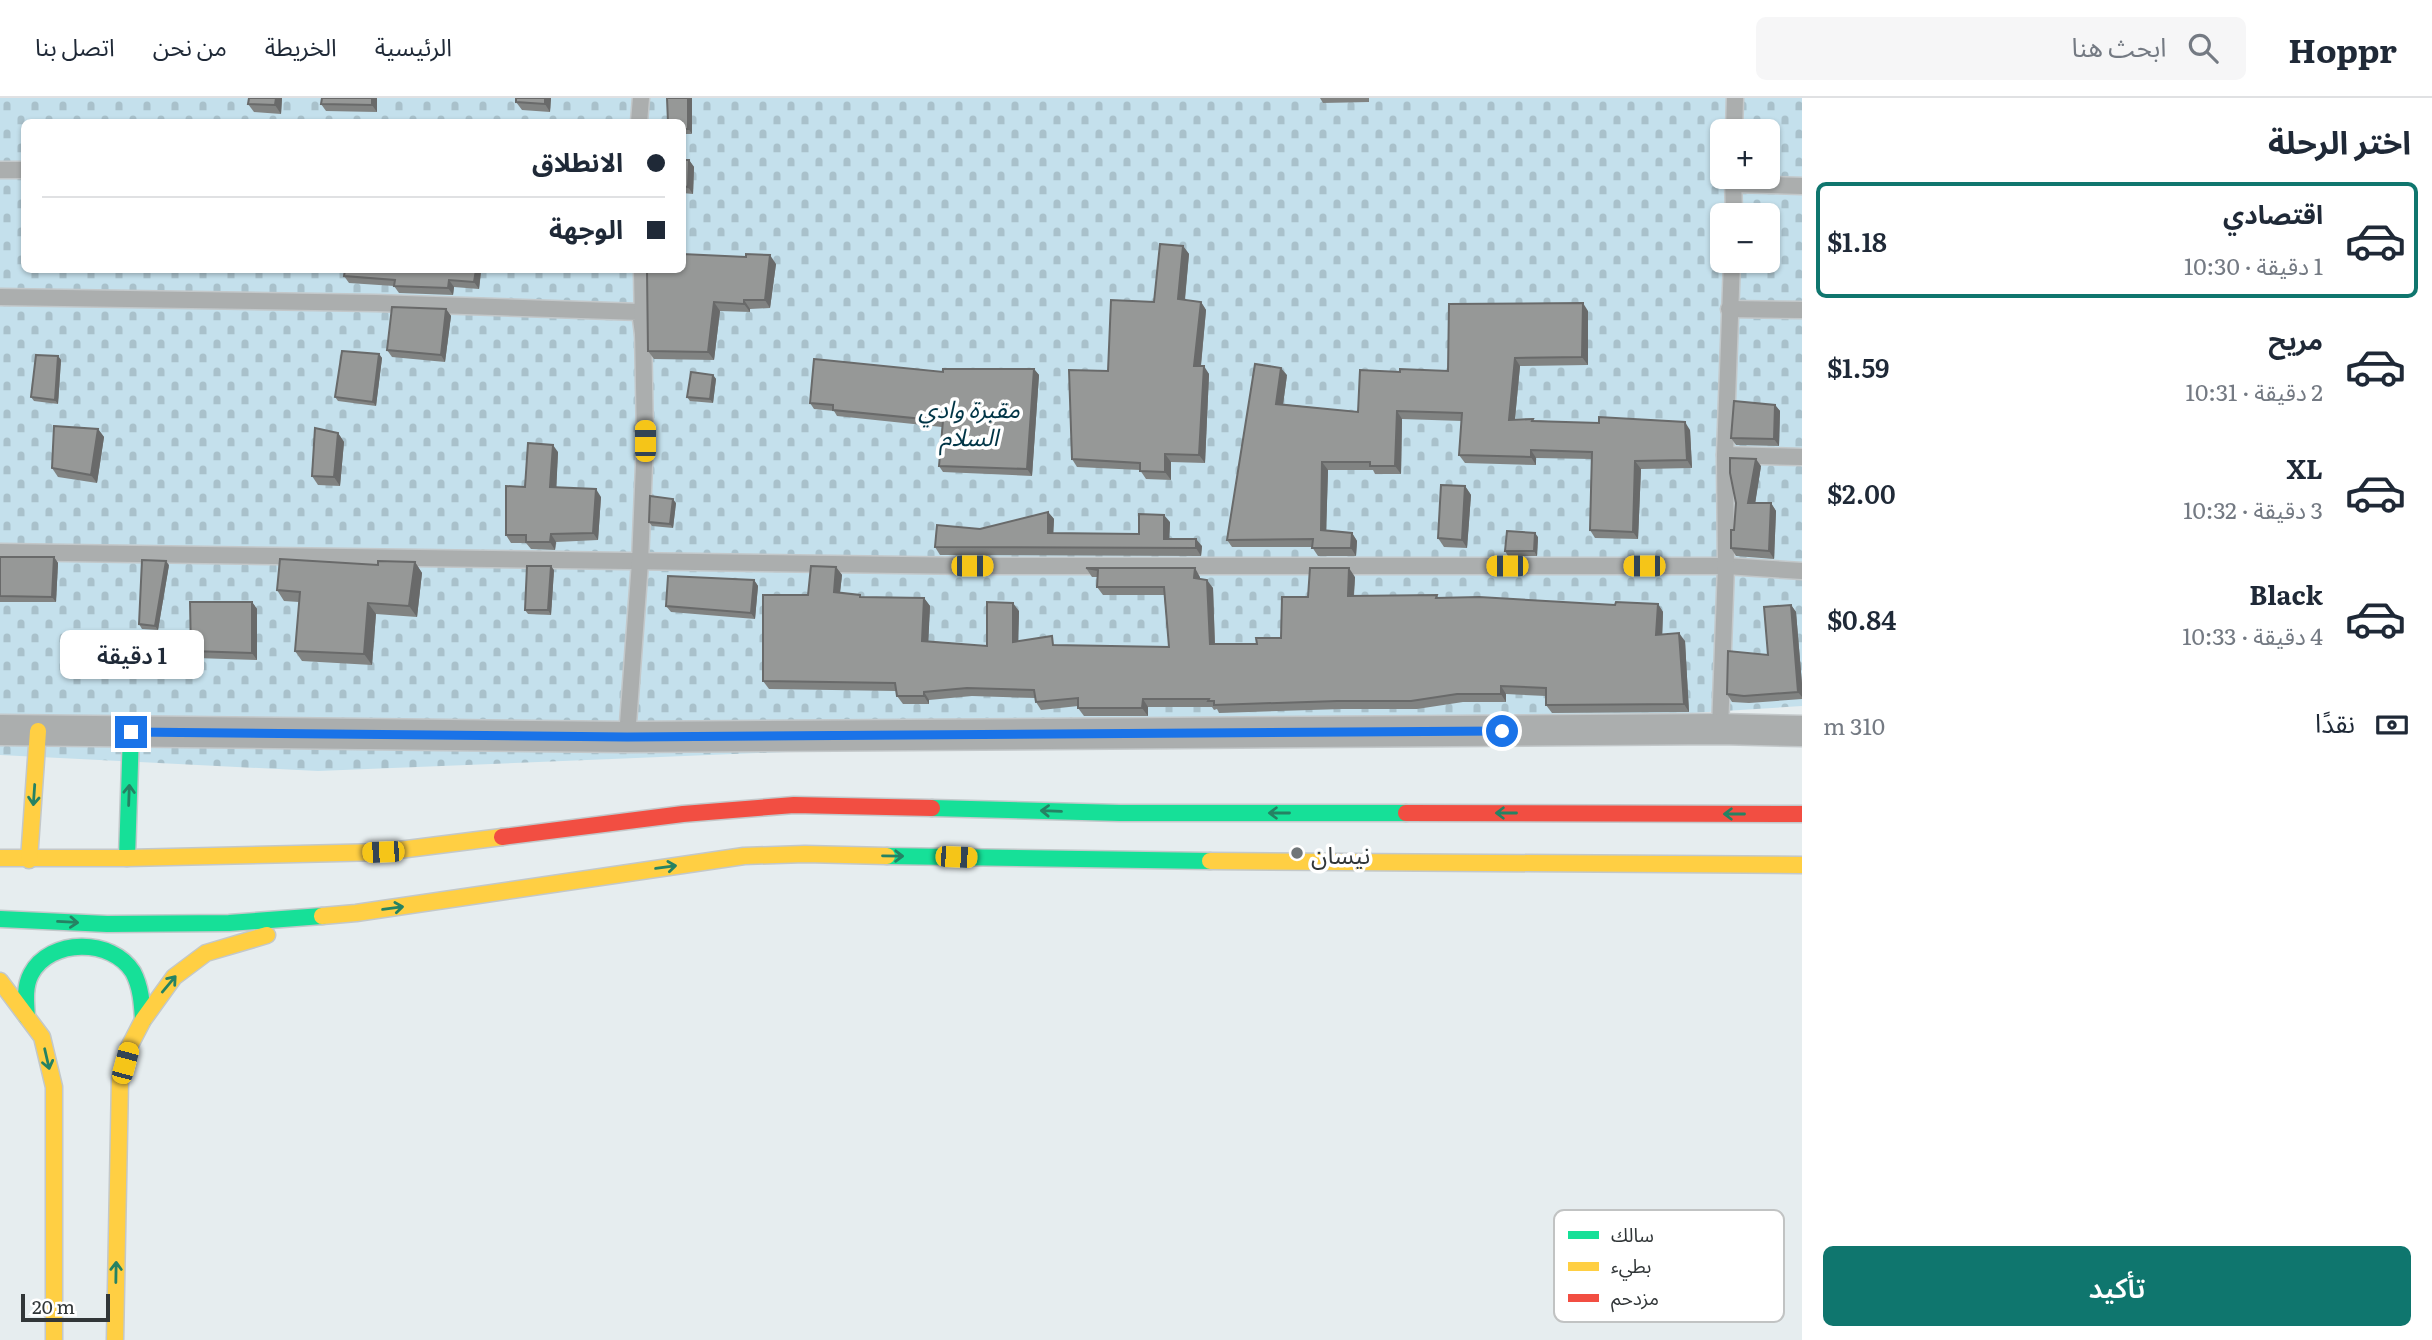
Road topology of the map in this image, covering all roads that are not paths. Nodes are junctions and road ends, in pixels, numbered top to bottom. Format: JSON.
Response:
{"nodes":[{"id":1,"x":641,"y":98,"type":"edge"},
{"id":2,"x":1735,"y":98,"type":"edge"},
{"id":3,"x":639,"y":119,"type":"edge"},
{"id":4,"x":1734,"y":119,"type":"edge"},
{"id":5,"x":0,"y":170,"type":"edge"},
{"id":6,"x":21,"y":170,"type":"edge"},
{"id":7,"x":1780,"y":184,"type":"edge"},
{"id":8,"x":1802,"y":186,"type":"edge"},
{"id":9,"x":642,"y":273,"type":"edge"},
{"id":10,"x":1731,"y":273,"type":"edge"},
{"id":11,"x":0,"y":297,"type":"edge"},
{"id":12,"x":1729,"y":309,"type":"junction"},
{"id":13,"x":1802,"y":310,"type":"edge"},
{"id":14,"x":644,"y":341,"type":"junction"},
{"id":15,"x":1725,"y":455,"type":"junction"},
{"id":16,"x":1802,"y":457,"type":"edge"},
{"id":17,"x":0,"y":552,"type":"edge"},
{"id":18,"x":640,"y":562,"type":"junction"},
{"id":19,"x":1727,"y":566,"type":"junction"},
{"id":20,"x":1802,"y":571,"type":"edge"},
{"id":21,"x":1720,"y":729,"type":"junction"},
{"id":22,"x":0,"y":730,"type":"edge"},
{"id":23,"x":38,"y":731,"type":"junction"},
{"id":24,"x":1802,"y":731,"type":"edge"},
{"id":25,"x":131,"y":732,"type":"junction"},
{"id":26,"x":627,"y":737,"type":"junction"},
{"id":27,"x":1802,"y":814,"type":"edge"},
{"id":28,"x":623,"y":822,"type":"junction"},
{"id":29,"x":500,"y":838,"type":"junction"},
{"id":30,"x":523,"y":852,"type":"dead end"},
{"id":31,"x":0,"y":858,"type":"edge"},
{"id":32,"x":127,"y":858,"type":"junction"},
{"id":33,"x":29,"y":860,"type":"junction"},
{"id":34,"x":1802,"y":865,"type":"edge"},
{"id":35,"x":628,"y":872,"type":"junction"},
{"id":36,"x":356,"y":913,"type":"junction"},
{"id":37,"x":0,"y":919,"type":"edge"},
{"id":38,"x":0,"y":981,"type":"edge"},
{"id":39,"x":27,"y":1017,"type":"junction"},
{"id":40,"x":143,"y":1020,"type":"junction"},
{"id":41,"x":54,"y":1340,"type":"edge"},
{"id":42,"x":115,"y":1340,"type":"edge"}],
"edges":[{"from":1,"to":3,"type":"lane"},
{"from":2,"to":4,"type":"lane"},
{"from":5,"to":6,"type":"lane"},
{"from":7,"to":8,"type":"lane"},
{"from":9,"to":14,"type":"lane"},
{"from":10,"to":12,"type":"lane"},
{"from":11,"to":14,"type":"lane"},
{"from":12,"to":13,"type":"lane"},
{"from":12,"to":15,"type":"lane"},
{"from":14,"to":18,"type":"lane"},
{"from":15,"to":16,"type":"lane"},
{"from":15,"to":19,"type":"lane"},
{"from":17,"to":18,"type":"lane"},
{"from":18,"to":19,"type":"lane"},
{"from":18,"to":26,"type":"lane"},
{"from":19,"to":20,"type":"lane"},
{"from":19,"to":21,"type":"lane"},
{"from":21,"to":24,"type":"street"},
{"from":21,"to":26,"type":"street"},
{"from":22,"to":23,"type":"street"},
{"from":23,"to":25,"type":"street"},
{"from":23,"to":33,"type":"main road","one_way":true},
{"from":25,"to":26,"type":"street"},
{"from":32,"to":25,"type":"main road","one_way":true},
{"from":27,"to":28,"type":"main road","one_way":true},
{"from":28,"to":29,"type":"main road"},
{"from":28,"to":35,"type":"main road"},
{"from":29,"to":30,"type":"main road"},
{"from":29,"to":32,"type":"main road"},
{"from":31,"to":33,"type":"main road"},
{"from":32,"to":33,"type":"main road"},
{"from":35,"to":34,"type":"main road","one_way":true},
{"from":36,"to":35,"type":"main road","one_way":true},
{"from":37,"to":36,"type":"main road","one_way":true},
{"from":40,"to":36,"type":"main road","one_way":true},
{"from":38,"to":39,"type":"main road"},
{"from":39,"to":40,"type":"main road"},
{"from":39,"to":41,"type":"main road","one_way":true},
{"from":42,"to":40,"type":"main road","one_way":true}]}
